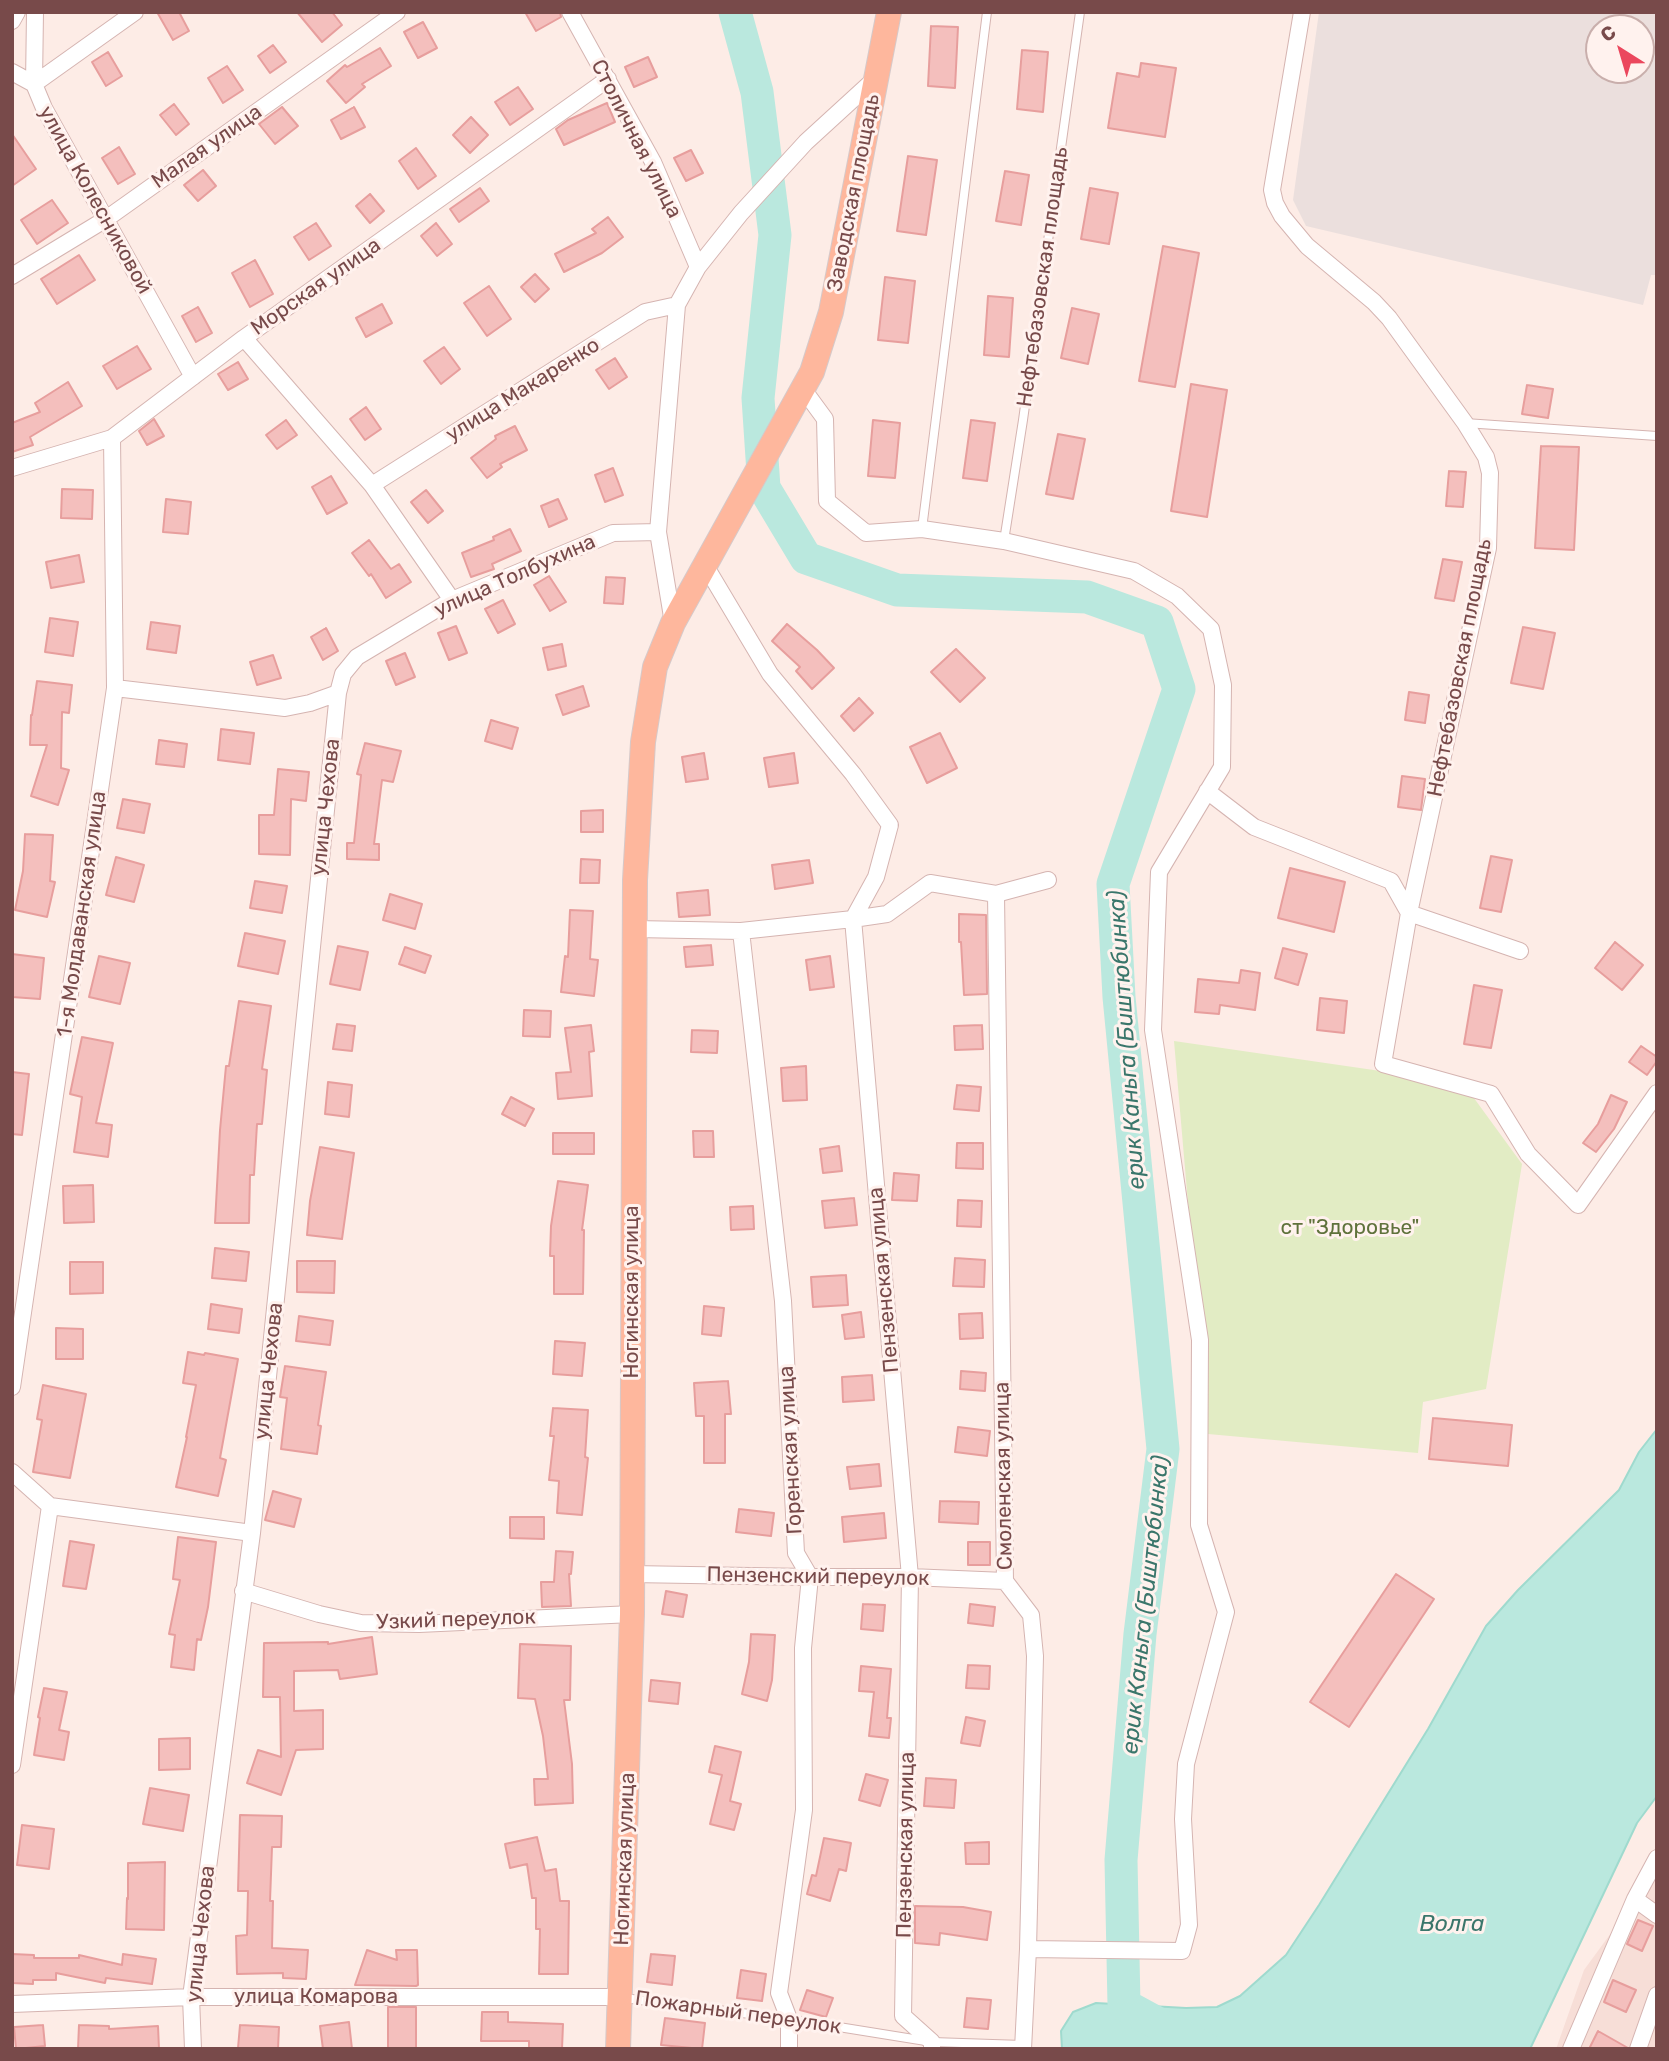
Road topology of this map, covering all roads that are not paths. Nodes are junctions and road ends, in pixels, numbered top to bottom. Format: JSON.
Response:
{"nodes":[{"id":1,"x":17,"y":12,"type":"edge"},
{"id":2,"x":35,"y":12,"type":"edge"},
{"id":3,"x":135,"y":12,"type":"edge"},
{"id":4,"x":397,"y":12,"type":"edge"},
{"id":5,"x":570,"y":12,"type":"edge"},
{"id":6,"x":889,"y":12,"type":"edge"},
{"id":7,"x":987,"y":12,"type":"edge"},
{"id":8,"x":1080,"y":12,"type":"edge"},
{"id":9,"x":1302,"y":12,"type":"edge"},
{"id":10,"x":12,"y":21,"type":"edge"},
{"id":11,"x":12,"y":72,"type":"edge"},
{"id":12,"x":876,"y":77,"type":"junction"},
{"id":13,"x":608,"y":79,"type":"junction"},
{"id":14,"x":34,"y":84,"type":"junction"},
{"id":15,"x":106,"y":219,"type":"junction"},
{"id":16,"x":698,"y":267,"type":"junction"},
{"id":17,"x":12,"y":276,"type":"edge"},
{"id":18,"x":677,"y":305,"type":"junction"},
{"id":19,"x":244,"y":338,"type":"junction"},
{"id":20,"x":193,"y":377,"type":"junction"},
{"id":21,"x":807,"y":381,"type":"junction"},
{"id":22,"x":1465,"y":423,"type":"junction"},
{"id":23,"x":1657,"y":436,"type":"edge"},
{"id":24,"x":112,"y":438,"type":"junction"},
{"id":25,"x":12,"y":468,"type":"edge"},
{"id":26,"x":372,"y":485,"type":"junction"},
{"id":27,"x":922,"y":529,"type":"junction"},
{"id":28,"x":658,"y":531,"type":"junction"},
{"id":29,"x":1004,"y":541,"type":"junction"},
{"id":30,"x":709,"y":557,"type":"junction"},
{"id":31,"x":452,"y":600,"type":"junction"},
{"id":32,"x":673,"y":623,"type":"junction"},
{"id":33,"x":115,"y":688,"type":"junction"},
{"id":34,"x":338,"y":692,"type":"junction"},
{"id":35,"x":1207,"y":791,"type":"junction"},
{"id":36,"x":1048,"y":880,"type":"dead end"},
{"id":37,"x":996,"y":894,"type":"junction"},
{"id":38,"x":1409,"y":914,"type":"junction"},
{"id":39,"x":853,"y":919,"type":"junction"},
{"id":40,"x":635,"y":929,"type":"junction"},
{"id":41,"x":741,"y":931,"type":"junction"},
{"id":42,"x":1520,"y":951,"type":"dead end"},
{"id":43,"x":1657,"y":1093,"type":"edge"},
{"id":44,"x":12,"y":1387,"type":"edge"},
{"id":45,"x":12,"y":1472,"type":"edge"},
{"id":46,"x":50,"y":1506,"type":"junction"},
{"id":47,"x":252,"y":1533,"type":"junction"},
{"id":48,"x":631,"y":1574,"type":"junction"},
{"id":49,"x":810,"y":1577,"type":"junction"},
{"id":50,"x":910,"y":1577,"type":"junction"},
{"id":51,"x":1005,"y":1581,"type":"junction"},
{"id":52,"x":243,"y":1591,"type":"junction"},
{"id":53,"x":632,"y":1614,"type":"junction"},
{"id":54,"x":12,"y":1765,"type":"edge"},
{"id":55,"x":1657,"y":1858,"type":"edge"},
{"id":56,"x":1635,"y":1899,"type":"junction"},
{"id":57,"x":1657,"y":1915,"type":"edge"},
{"id":58,"x":1028,"y":1949,"type":"junction"},
{"id":59,"x":1657,"y":1995,"type":"edge"},
{"id":60,"x":191,"y":1997,"type":"junction"},
{"id":61,"x":621,"y":1997,"type":"junction"},
{"id":62,"x":12,"y":2004,"type":"edge"},
{"id":63,"x":789,"y":2019,"type":"junction"},
{"id":64,"x":932,"y":2045,"type":"edge"},
{"id":65,"x":1023,"y":2047,"type":"edge"},
{"id":66,"x":193,"y":2049,"type":"edge"},
{"id":67,"x":618,"y":2049,"type":"edge"},
{"id":68,"x":789,"y":2049,"type":"edge"},
{"id":69,"x":1571,"y":2049,"type":"edge"},
{"id":70,"x":1639,"y":2049,"type":"edge"}],
"edges":[{"from":1,"to":10,"type":"street"},
{"from":2,"to":14,"type":"street","name":"улица Колесниковой"},
{"from":3,"to":14,"type":"street"},
{"from":4,"to":15,"type":"street","name":"Малая улица"},
{"from":5,"to":13,"type":"street","name":"Столичная улица"},
{"from":6,"to":12,"type":"main road","name":"Заводская площадь"},
{"from":7,"to":27,"type":"lane"},
{"from":8,"to":29,"type":"lane","name":"Нефтебазовская площадь"},
{"from":9,"to":22,"type":"street","name":"Нефтебазовская площадь"},
{"from":11,"to":14,"type":"street"},
{"from":12,"to":16,"type":"street"},
{"from":12,"to":21,"type":"main road","name":"Заводская площадь"},
{"from":13,"to":16,"type":"street","name":"Столичная улица"},
{"from":13,"to":19,"type":"street","name":"Морская улица"},
{"from":14,"to":15,"type":"street","name":"улица Колесниковой"},
{"from":15,"to":17,"type":"street","name":"Малая улица"},
{"from":15,"to":20,"type":"street","name":"улица Колесниковой"},
{"from":16,"to":18,"type":"street"},
{"from":18,"to":26,"type":"street","name":"улица Макаренко"},
{"from":18,"to":28,"type":"street"},
{"from":19,"to":20,"type":"street","name":"Морская улица"},
{"from":19,"to":26,"type":"street"},
{"from":20,"to":24,"type":"street","name":"Морская улица"},
{"from":21,"to":27,"type":"street"},
{"from":21,"to":30,"type":"main road","name":"Заводская площадь"},
{"from":22,"to":23,"type":"lane"},
{"from":22,"to":38,"type":"street","name":"Нефтебазовская площадь"},
{"from":24,"to":25,"type":"street","name":"Морская улица"},
{"from":24,"to":33,"type":"street","name":"1-я Молдаванская улица"},
{"from":26,"to":31,"type":"street"},
{"from":27,"to":29,"type":"street"},
{"from":28,"to":31,"type":"street","name":"улица Толбухина"},
{"from":28,"to":32,"type":"street"},
{"from":29,"to":35,"type":"street"},
{"from":30,"to":32,"type":"main road","name":"Ногинская улица"},
{"from":30,"to":39,"type":"street"},
{"from":31,"to":34,"type":"street","name":"улица Толбухина"},
{"from":32,"to":40,"type":"main road","name":"Ногинская улица"},
{"from":33,"to":34,"type":"street"},
{"from":33,"to":44,"type":"street","name":"1-я Молдаванская улица"},
{"from":34,"to":47,"type":"street","name":"улица Чехова"},
{"from":35,"to":38,"type":"street"},
{"from":35,"to":58,"type":"street"},
{"from":36,"to":37,"type":"street"},
{"from":37,"to":39,"type":"street"},
{"from":37,"to":51,"type":"street","name":"Смоленская улица"},
{"from":38,"to":42,"type":"street"},
{"from":38,"to":43,"type":"street","name":"Нефтебазовская площадь"},
{"from":39,"to":41,"type":"street"},
{"from":39,"to":50,"type":"street","name":"Пензенская улица"},
{"from":40,"to":41,"type":"street"},
{"from":40,"to":48,"type":"main road","name":"Ногинская улица"},
{"from":41,"to":49,"type":"street","name":"Горенская улица"},
{"from":45,"to":46,"type":"street"},
{"from":46,"to":47,"type":"street"},
{"from":46,"to":54,"type":"street"},
{"from":47,"to":52,"type":"street","name":"улица Чехова"},
{"from":48,"to":49,"type":"street","name":"Пензенский переулок"},
{"from":48,"to":53,"type":"main road","name":"Ногинская улица"},
{"from":49,"to":50,"type":"street","name":"Пензенский переулок"},
{"from":49,"to":63,"type":"street"},
{"from":50,"to":51,"type":"street","name":"Пензенский переулок"},
{"from":50,"to":64,"type":"street","name":"Пензенская улица"},
{"from":51,"to":58,"type":"street","name":"Смоленская улица"},
{"from":52,"to":53,"type":"street","name":"Узкий переулок"},
{"from":52,"to":60,"type":"street","name":"улица Чехова"},
{"from":53,"to":61,"type":"main road","name":"Ногинская улица"},
{"from":55,"to":56,"type":"street"},
{"from":56,"to":57,"type":"street"},
{"from":56,"to":69,"type":"street"},
{"from":58,"to":65,"type":"street","name":"Смоленская улица"},
{"from":59,"to":70,"type":"street"},
{"from":60,"to":61,"type":"street","name":"улица Комарова"},
{"from":60,"to":62,"type":"street","name":"улица Комарова"},
{"from":60,"to":66,"type":"street","name":"улица Чехова"},
{"from":61,"to":63,"type":"lane","name":"Пожарный переулок"},
{"from":61,"to":67,"type":"main road","name":"Ногинская улица"},
{"from":63,"to":64,"type":"lane","name":"Пожарный переулок"},
{"from":63,"to":68,"type":"street"},
{"from":64,"to":65,"type":"lane","name":"Пожарный переулок"}]}
